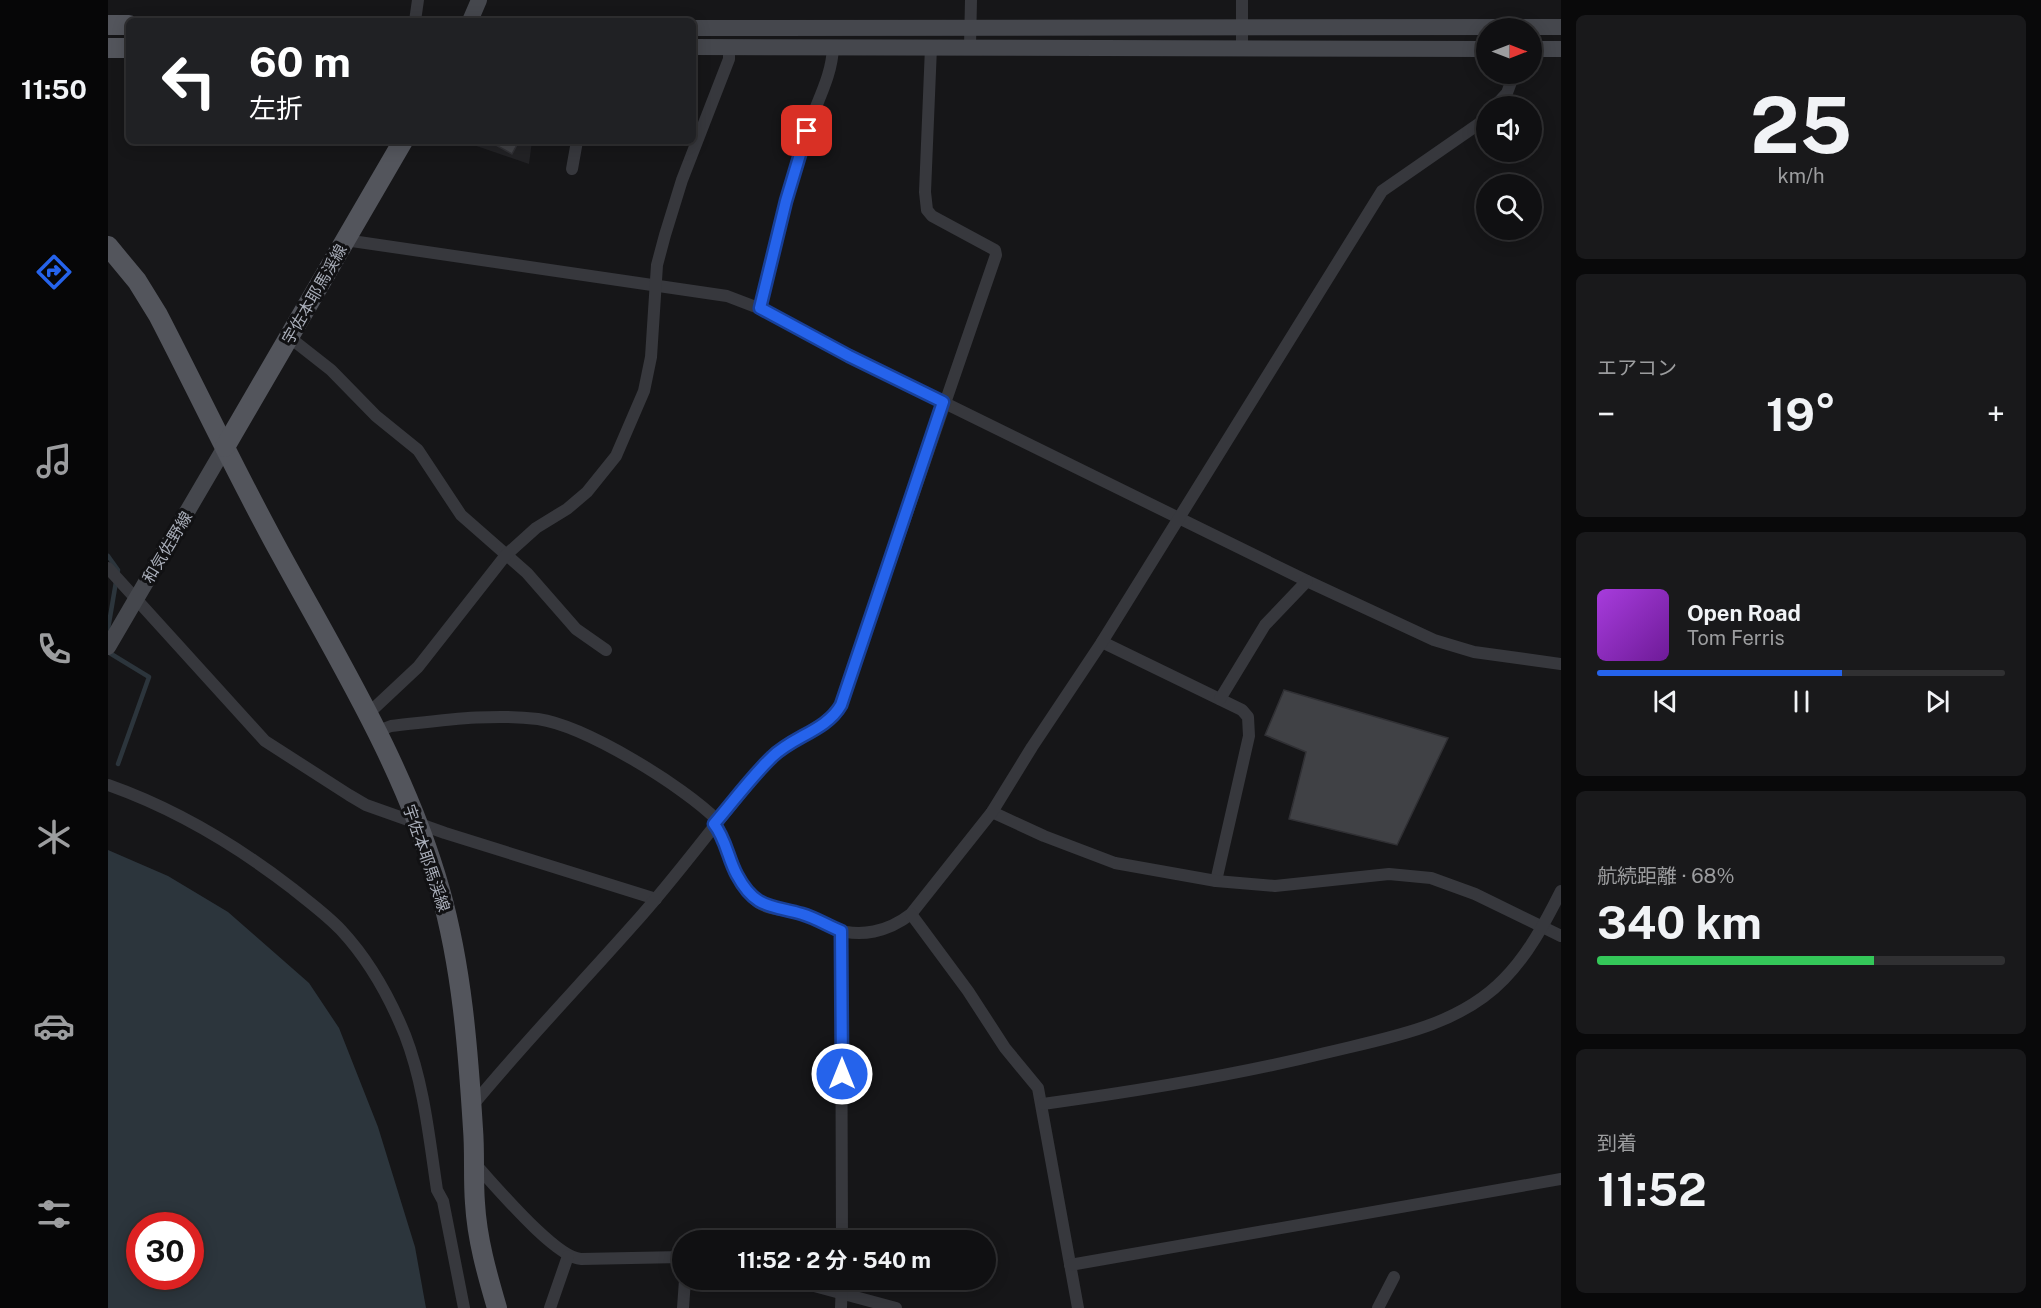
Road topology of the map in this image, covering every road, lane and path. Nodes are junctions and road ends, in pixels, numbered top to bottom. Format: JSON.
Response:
{"nodes":[{"id":1,"x":418,"y":0,"type":"edge"},
{"id":2,"x":479,"y":0,"type":"edge"},
{"id":3,"x":971,"y":0,"type":"edge"},
{"id":4,"x":1242,"y":0,"type":"edge"},
{"id":5,"x":415,"y":18,"type":"edge"},
{"id":6,"x":471,"y":18,"type":"edge"},
{"id":7,"x":108,"y":25,"type":"edge"},
{"id":8,"x":126,"y":25,"type":"edge"},
{"id":9,"x":1242,"y":27,"type":"junction"},
{"id":10,"x":1542,"y":27,"type":"edge"},
{"id":11,"x":1561,"y":27,"type":"edge"},
{"id":12,"x":696,"y":28,"type":"edge"},
{"id":13,"x":971,"y":28,"type":"junction"},
{"id":14,"x":1476,"y":28,"type":"edge"},
{"id":15,"x":932,"y":46,"type":"junction"},
{"id":16,"x":970,"y":46,"type":"junction"},
{"id":17,"x":696,"y":47,"type":"edge"},
{"id":18,"x":729,"y":47,"type":"junction"},
{"id":19,"x":833,"y":47,"type":"junction"},
{"id":20,"x":1242,"y":47,"type":"junction"},
{"id":21,"x":108,"y":48,"type":"edge"},
{"id":22,"x":126,"y":48,"type":"edge"},
{"id":23,"x":1476,"y":49,"type":"edge"},
{"id":24,"x":1542,"y":49,"type":"edge"},
{"id":25,"x":1561,"y":49,"type":"edge"},
{"id":26,"x":1476,"y":126,"type":"edge"},
{"id":27,"x":401,"y":144,"type":"edge"},
{"id":28,"x":576,"y":144,"type":"edge"},
{"id":29,"x":696,"y":144,"type":"edge"},
{"id":30,"x":696,"y":144,"type":"edge"},
{"id":31,"x":572,"y":169,"type":"dead end"},
{"id":32,"x":345,"y":240,"type":"junction"},
{"id":33,"x":108,"y":246,"type":"edge"},
{"id":34,"x":654,"y":285,"type":"junction"},
{"id":35,"x":760,"y":308,"type":"junction"},
{"id":36,"x":289,"y":337,"type":"junction"},
{"id":37,"x":943,"y":402,"type":"junction"},
{"id":38,"x":225,"y":447,"type":"junction"},
{"id":39,"x":1179,"y":516,"type":"junction"},
{"id":40,"x":506,"y":555,"type":"junction"},
{"id":41,"x":108,"y":568,"type":"edge"},
{"id":42,"x":1307,"y":581,"type":"junction"},
{"id":43,"x":137,"y":598,"type":"junction"},
{"id":44,"x":1102,"y":642,"type":"junction"},
{"id":45,"x":108,"y":647,"type":"edge"},
{"id":46,"x":606,"y":650,"type":"dead end"},
{"id":47,"x":1561,"y":664,"type":"edge"},
{"id":48,"x":1221,"y":699,"type":"junction"},
{"id":49,"x":370,"y":712,"type":"junction"},
{"id":50,"x":378,"y":731,"type":"junction"},
{"id":51,"x":108,"y":785,"type":"edge"},
{"id":52,"x":993,"y":812,"type":"junction"},
{"id":53,"x":715,"y":822,"type":"junction"},
{"id":54,"x":416,"y":823,"type":"junction"},
{"id":55,"x":1216,"y":880,"type":"junction"},
{"id":56,"x":1561,"y":891,"type":"edge"},
{"id":57,"x":656,"y":899,"type":"junction"},
{"id":58,"x":911,"y":915,"type":"junction"},
{"id":59,"x":1542,"y":927,"type":"junction"},
{"id":60,"x":841,"y":931,"type":"junction"},
{"id":61,"x":1561,"y":936,"type":"edge"},
{"id":62,"x":1043,"y":1104,"type":"junction"},
{"id":63,"x":472,"y":1106,"type":"junction"},
{"id":64,"x":474,"y":1163,"type":"junction"},
{"id":65,"x":1561,"y":1179,"type":"edge"},
{"id":66,"x":842,"y":1230,"type":"edge"},
{"id":67,"x":568,"y":1256,"type":"junction"},
{"id":68,"x":672,"y":1257,"type":"edge"},
{"id":69,"x":1070,"y":1265,"type":"junction"},
{"id":70,"x":1394,"y":1277,"type":"dead end"},
{"id":71,"x":684,"y":1290,"type":"edge"},
{"id":72,"x":830,"y":1290,"type":"edge"},
{"id":73,"x":842,"y":1293,"type":"junction"},
{"id":74,"x":494,"y":1304,"type":"edge"},
{"id":75,"x":464,"y":1308,"type":"edge"},
{"id":76,"x":550,"y":1308,"type":"edge"},
{"id":77,"x":683,"y":1308,"type":"edge"},
{"id":78,"x":841,"y":1308,"type":"edge"},
{"id":79,"x":896,"y":1308,"type":"edge"},
{"id":80,"x":1078,"y":1308,"type":"edge"},
{"id":81,"x":1378,"y":1308,"type":"edge"}],
"edges":[{"from":1,"to":5,"type":"street"},
{"from":2,"to":6,"type":"street"},
{"from":3,"to":13,"type":"street"},
{"from":4,"to":9,"type":"street"},
{"from":7,"to":8,"type":"main road"},
{"from":9,"to":13,"type":"street"},
{"from":9,"to":14,"type":"street"},
{"from":9,"to":20,"type":"street"},
{"from":10,"to":11,"type":"street"},
{"from":12,"to":13,"type":"street"},
{"from":13,"to":16,"type":"street"},
{"from":15,"to":16,"type":"street"},
{"from":15,"to":19,"type":"street"},
{"from":15,"to":37,"type":"street"},
{"from":16,"to":20,"type":"street"},
{"from":17,"to":18,"type":"street"},
{"from":18,"to":19,"type":"street"},
{"from":18,"to":29,"type":"street"},
{"from":19,"to":35,"type":"street"},
{"from":20,"to":23,"type":"street"},
{"from":21,"to":22,"type":"main road"},
{"from":24,"to":25,"type":"street"},
{"from":26,"to":39,"type":"street"},
{"from":27,"to":32,"type":"main road","name":"宇佐本耶馬渓線"},
{"from":28,"to":31,"type":"street"},
{"from":30,"to":34,"type":"street"},
{"from":32,"to":34,"type":"street"},
{"from":32,"to":36,"type":"main road","name":"宇佐本耶馬渓線"},
{"from":33,"to":38,"type":"main road","name":"宇佐本耶馬渓線"},
{"from":34,"to":35,"type":"street"},
{"from":34,"to":40,"type":"street"},
{"from":35,"to":37,"type":"street"},
{"from":36,"to":38,"type":"main road","name":"宇佐本耶馬渓線"},
{"from":36,"to":40,"type":"street"},
{"from":37,"to":39,"type":"street"},
{"from":37,"to":53,"type":"street"},
{"from":38,"to":43,"type":"street","name":"和気佐野線"},
{"from":38,"to":49,"type":"main road","name":"宇佐本耶馬渓線"},
{"from":39,"to":42,"type":"street"},
{"from":39,"to":44,"type":"street"},
{"from":40,"to":46,"type":"street"},
{"from":40,"to":49,"type":"street"},
{"from":41,"to":43,"type":"street"},
{"from":42,"to":47,"type":"street"},
{"from":42,"to":48,"type":"street"},
{"from":43,"to":45,"type":"street","name":"和気佐野線"},
{"from":43,"to":54,"type":"street"},
{"from":44,"to":48,"type":"street"},
{"from":44,"to":52,"type":"street"},
{"from":48,"to":55,"type":"street"},
{"from":49,"to":50,"type":"main road","name":"宇佐本耶馬渓線"},
{"from":50,"to":53,"type":"street"},
{"from":50,"to":54,"type":"main road","name":"宇佐本耶馬渓線"},
{"from":51,"to":75,"type":"street"},
{"from":52,"to":55,"type":"street"},
{"from":52,"to":58,"type":"street"},
{"from":53,"to":57,"type":"street"},
{"from":53,"to":60,"type":"street"},
{"from":54,"to":57,"type":"street"},
{"from":54,"to":63,"type":"main road","name":"宇佐本耶馬渓線"},
{"from":55,"to":59,"type":"street"},
{"from":56,"to":59,"type":"street"},
{"from":57,"to":63,"type":"street"},
{"from":58,"to":60,"type":"street"},
{"from":58,"to":62,"type":"street"},
{"from":59,"to":61,"type":"street"},
{"from":59,"to":62,"type":"street"},
{"from":60,"to":66,"type":"street"},
{"from":62,"to":69,"type":"street"},
{"from":63,"to":64,"type":"main road","name":"宇佐本耶馬渓線"},
{"from":64,"to":67,"type":"street"},
{"from":64,"to":74,"type":"main road","name":"宇佐本耶馬渓線"},
{"from":65,"to":69,"type":"street"},
{"from":67,"to":68,"type":"street"},
{"from":67,"to":76,"type":"street"},
{"from":69,"to":80,"type":"street"},
{"from":70,"to":81,"type":"street"},
{"from":71,"to":77,"type":"street"},
{"from":72,"to":73,"type":"street"},
{"from":73,"to":78,"type":"street"},
{"from":73,"to":79,"type":"street"}]}
